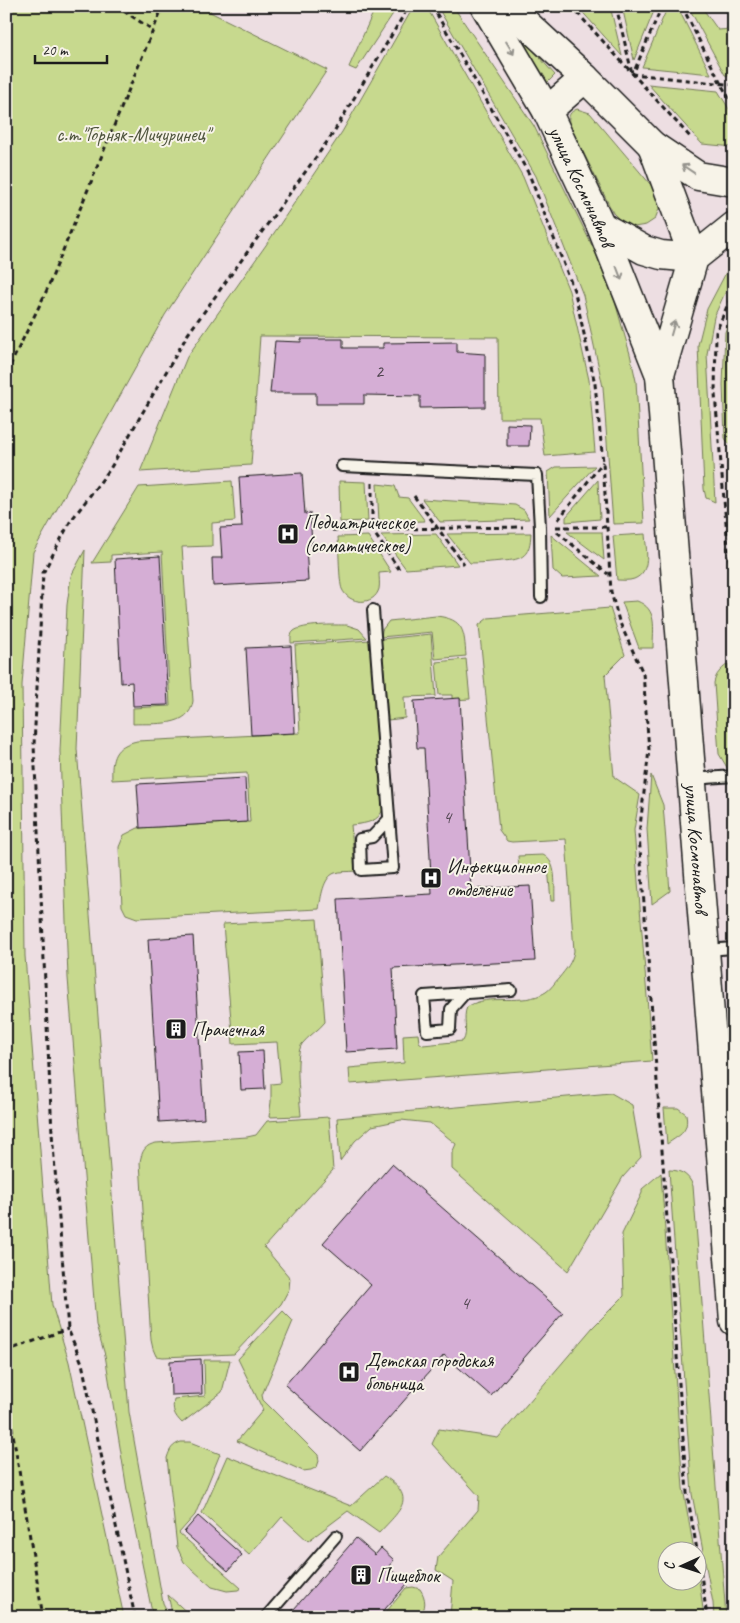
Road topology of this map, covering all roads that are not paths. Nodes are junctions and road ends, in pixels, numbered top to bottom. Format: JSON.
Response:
{"nodes":[{"id":1,"x":485,"y":6,"type":"edge"},
{"id":2,"x":507,"y":6,"type":"edge"},
{"id":3,"x":585,"y":78,"type":"junction"},
{"id":4,"x":547,"y":111,"type":"junction"},
{"id":5,"x":652,"y":145,"type":"junction"},
{"id":6,"x":734,"y":182,"type":"edge"},
{"id":7,"x":601,"y":226,"type":"junction"},
{"id":8,"x":734,"y":226,"type":"edge"},
{"id":9,"x":694,"y":258,"type":"junction"},
{"id":10,"x":660,"y":375,"type":"junction"},
{"id":11,"x":342,"y":466,"type":"dead end"},
{"id":12,"x":541,"y":597,"type":"dead end"},
{"id":13,"x":373,"y":610,"type":"dead end"},
{"id":14,"x":734,"y":776,"type":"edge"},
{"id":15,"x":691,"y":779,"type":"junction"},
{"id":16,"x":389,"y":819,"type":"junction"},
{"id":17,"x":734,"y":948,"type":"edge"},
{"id":18,"x":705,"y":950,"type":"junction"},
{"id":19,"x":511,"y":990,"type":"dead end"},
{"id":20,"x":465,"y":993,"type":"junction"},
{"id":21,"x":734,"y":1320,"type":"edge"},
{"id":22,"x":336,"y":1536,"type":"dead end"},
{"id":23,"x":266,"y":1617,"type":"edge"}],
"edges":[{"from":1,"to":4,"type":"main road","name":"улица Космонавтов","one_way":true},
{"from":2,"to":3,"type":"main road"},
{"from":3,"to":4,"type":"main road"},
{"from":3,"to":5,"type":"main road"},
{"from":4,"to":7,"type":"main road","name":"улица Космонавтов"},
{"from":6,"to":5,"type":"main road","one_way":true},
{"from":5,"to":9,"type":"main road"},
{"from":7,"to":9,"type":"main road"},
{"from":7,"to":10,"type":"main road","name":"улица Космонавтов","one_way":true},
{"from":8,"to":9,"type":"main road"},
{"from":10,"to":9,"type":"main road","name":"улица Космонавтов","one_way":true},
{"from":10,"to":15,"type":"main road","name":"улица Космонавтов"},
{"from":11,"to":12,"type":"lane"},
{"from":13,"to":16,"type":"lane"},
{"from":14,"to":15,"type":"lane"},
{"from":15,"to":18,"type":"main road","name":"улица Космонавтов"},
{"from":16,"to":16,"type":"lane"},
{"from":17,"to":18,"type":"lane"},
{"from":18,"to":21,"type":"main road","name":"улица Космонавтов"},
{"from":19,"to":20,"type":"lane"},
{"from":20,"to":20,"type":"lane"},
{"from":22,"to":23,"type":"lane"}]}
